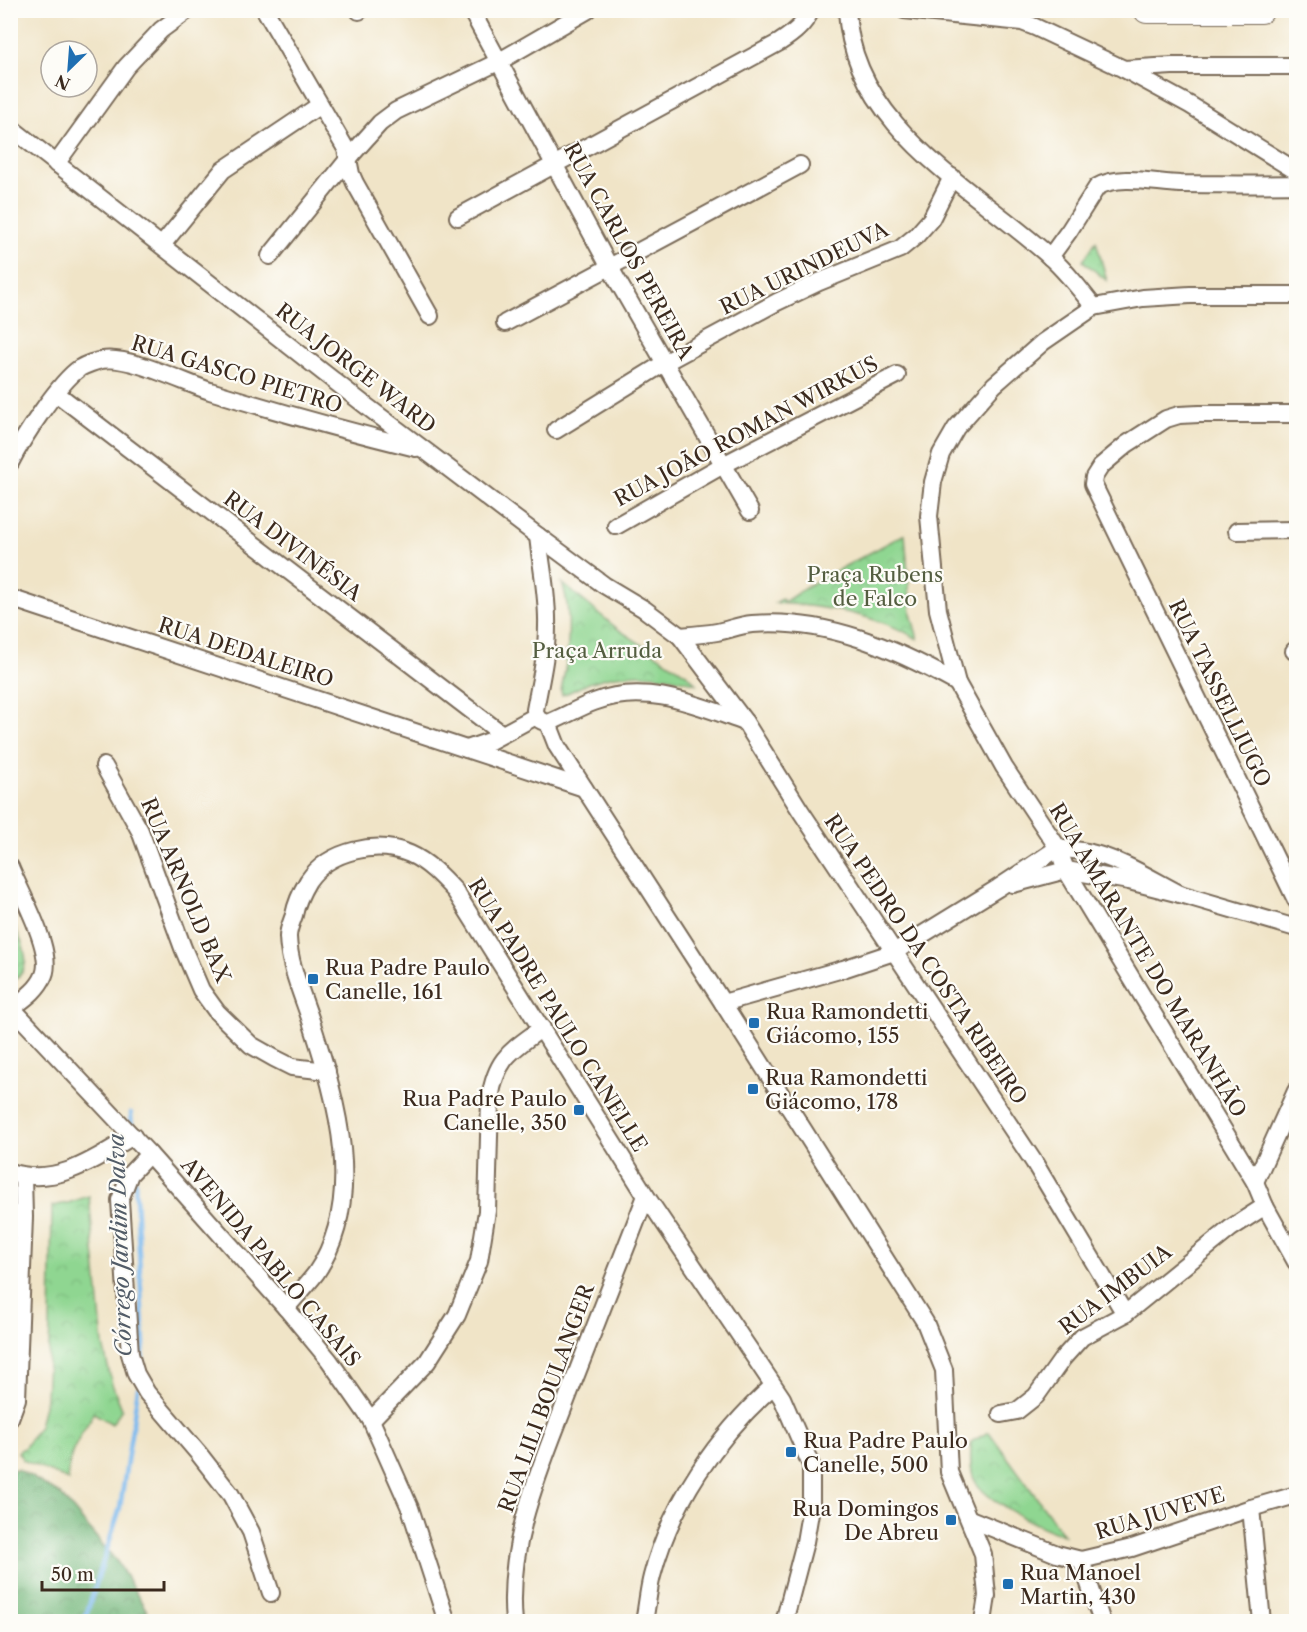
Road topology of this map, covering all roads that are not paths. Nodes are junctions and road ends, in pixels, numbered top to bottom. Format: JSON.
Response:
{"nodes":[{"id":1,"x":188,"y":10,"type":"edge"},
{"id":2,"x":265,"y":10,"type":"edge"},
{"id":3,"x":471,"y":10,"type":"edge"},
{"id":4,"x":588,"y":10,"type":"edge"},
{"id":5,"x":811,"y":10,"type":"edge"},
{"id":6,"x":847,"y":10,"type":"edge"},
{"id":7,"x":904,"y":10,"type":"edge"},
{"id":8,"x":1147,"y":10,"type":"edge"},
{"id":9,"x":1261,"y":10,"type":"edge"},
{"id":10,"x":498,"y":62,"type":"junction"},
{"id":11,"x":1296,"y":66,"type":"edge"},
{"id":12,"x":1124,"y":69,"type":"junction"},
{"id":13,"x":320,"y":105,"type":"junction"},
{"id":14,"x":10,"y":127,"type":"edge"},
{"id":15,"x":349,"y":160,"type":"junction"},
{"id":16,"x":56,"y":164,"type":"junction"},
{"id":17,"x":554,"y":165,"type":"junction"},
{"id":18,"x":800,"y":165,"type":"dead end"},
{"id":19,"x":1296,"y":171,"type":"edge"},
{"id":20,"x":952,"y":177,"type":"junction"},
{"id":21,"x":1296,"y":184,"type":"edge"},
{"id":22,"x":458,"y":217,"type":"dead end"},
{"id":23,"x":162,"y":245,"type":"junction"},
{"id":24,"x":270,"y":256,"type":"dead end"},
{"id":25,"x":1050,"y":257,"type":"junction"},
{"id":26,"x":609,"y":266,"type":"junction"},
{"id":27,"x":1296,"y":295,"type":"edge"},
{"id":28,"x":1094,"y":307,"type":"junction"},
{"id":29,"x":430,"y":316,"type":"dead end"},
{"id":30,"x":504,"y":323,"type":"dead end"},
{"id":31,"x":666,"y":362,"type":"junction"},
{"id":32,"x":897,"y":375,"type":"dead end"},
{"id":33,"x":56,"y":393,"type":"junction"},
{"id":34,"x":1296,"y":414,"type":"edge"},
{"id":35,"x":556,"y":430,"type":"dead end"},
{"id":36,"x":426,"y":450,"type":"junction"},
{"id":37,"x":10,"y":463,"type":"edge"},
{"id":38,"x":723,"y":465,"type":"junction"},
{"id":39,"x":750,"y":511,"type":"dead end"},
{"id":40,"x":616,"y":526,"type":"dead end"},
{"id":41,"x":1296,"y":530,"type":"edge"},
{"id":42,"x":1237,"y":531,"type":"dead end"},
{"id":43,"x":537,"y":536,"type":"junction"},
{"id":44,"x":10,"y":598,"type":"edge"},
{"id":45,"x":680,"y":636,"type":"junction"},
{"id":46,"x":957,"y":683,"type":"junction"},
{"id":47,"x":542,"y":720,"type":"junction"},
{"id":48,"x":745,"y":722,"type":"junction"},
{"id":49,"x":502,"y":734,"type":"junction"},
{"id":50,"x":467,"y":749,"type":"junction"},
{"id":51,"x":104,"y":766,"type":"dead end"},
{"id":52,"x":584,"y":788,"type":"junction"},
{"id":53,"x":1058,"y":848,"type":"junction"},
{"id":54,"x":10,"y":867,"type":"edge"},
{"id":55,"x":1066,"y":870,"type":"junction"},
{"id":56,"x":998,"y":888,"type":"junction"},
{"id":57,"x":1180,"y":894,"type":"junction"},
{"id":58,"x":1296,"y":900,"type":"edge"},
{"id":59,"x":1296,"y":928,"type":"edge"},
{"id":60,"x":894,"y":952,"type":"junction"},
{"id":61,"x":723,"y":1003,"type":"junction"},
{"id":62,"x":11,"y":1007,"type":"edge"},
{"id":63,"x":542,"y":1028,"type":"junction"},
{"id":64,"x":327,"y":1071,"type":"junction"},
{"id":65,"x":1296,"y":1091,"type":"edge"},
{"id":66,"x":133,"y":1136,"type":"junction"},
{"id":67,"x":149,"y":1154,"type":"junction"},
{"id":68,"x":17,"y":1174,"type":"edge"},
{"id":69,"x":1255,"y":1182,"type":"junction"},
{"id":70,"x":646,"y":1196,"type":"junction"},
{"id":71,"x":1266,"y":1206,"type":"junction"},
{"id":72,"x":1296,"y":1262,"type":"edge"},
{"id":73,"x":286,"y":1308,"type":"junction"},
{"id":74,"x":1125,"y":1314,"type":"junction"},
{"id":75,"x":773,"y":1386,"type":"junction"},
{"id":76,"x":1000,"y":1414,"type":"dead end"},
{"id":77,"x":10,"y":1418,"type":"edge"},
{"id":78,"x":371,"y":1420,"type":"junction"},
{"id":79,"x":1296,"y":1495,"type":"edge"},
{"id":80,"x":1251,"y":1508,"type":"junction"},
{"id":81,"x":970,"y":1519,"type":"junction"},
{"id":82,"x":1081,"y":1560,"type":"junction"},
{"id":83,"x":271,"y":1593,"type":"dead end"},
{"id":84,"x":447,"y":1622,"type":"edge"},
{"id":85,"x":514,"y":1622,"type":"edge"},
{"id":86,"x":644,"y":1622,"type":"edge"},
{"id":87,"x":784,"y":1622,"type":"edge"},
{"id":88,"x":983,"y":1622,"type":"edge"},
{"id":89,"x":1102,"y":1622,"type":"edge"},
{"id":90,"x":1262,"y":1622,"type":"edge"}],
"edges":[{"from":1,"to":16,"type":"street"},
{"from":2,"to":13,"type":"street"},
{"from":3,"to":10,"type":"street","name":"RUA CARLOS PEREIRA"},
{"from":4,"to":10,"type":"street"},
{"from":5,"to":17,"type":"street"},
{"from":6,"to":20,"type":"street"},
{"from":7,"to":12,"type":"street"},
{"from":8,"to":9,"type":"highway"},
{"from":10,"to":15,"type":"street"},
{"from":10,"to":17,"type":"street","name":"RUA CARLOS PEREIRA"},
{"from":11,"to":12,"type":"street"},
{"from":12,"to":19,"type":"street"},
{"from":13,"to":15,"type":"street"},
{"from":13,"to":23,"type":"street"},
{"from":14,"to":16,"type":"street","name":"RUA JORGE WARD"},
{"from":15,"to":24,"type":"street"},
{"from":15,"to":29,"type":"street"},
{"from":16,"to":23,"type":"street","name":"RUA JORGE WARD"},
{"from":17,"to":22,"type":"street"},
{"from":17,"to":26,"type":"street","name":"RUA CARLOS PEREIRA"},
{"from":18,"to":26,"type":"street"},
{"from":20,"to":25,"type":"street"},
{"from":20,"to":31,"type":"street","name":"RUA URINDEUVA"},
{"from":21,"to":25,"type":"street"},
{"from":23,"to":36,"type":"street","name":"RUA JORGE WARD"},
{"from":25,"to":28,"type":"street"},
{"from":26,"to":30,"type":"street"},
{"from":26,"to":31,"type":"street","name":"RUA CARLOS PEREIRA"},
{"from":27,"to":28,"type":"street"},
{"from":28,"to":46,"type":"street","name":"RUA AMARANTE DO MARANHÃO"},
{"from":31,"to":35,"type":"street","name":"RUA URINDEUVA"},
{"from":31,"to":38,"type":"street","name":"RUA CARLOS PEREIRA"},
{"from":32,"to":38,"type":"street","name":"RUA JOÃO ROMAN WIRKUS"},
{"from":33,"to":36,"type":"street","name":"RUA GASCO PIETRO"},
{"from":33,"to":37,"type":"street","name":"RUA GASCO PIETRO"},
{"from":33,"to":49,"type":"street","name":"RUA DIVINÉSIA"},
{"from":34,"to":58,"type":"street","name":"RUA TASSELLIUGO"},
{"from":36,"to":43,"type":"street","name":"RUA JORGE WARD"},
{"from":38,"to":39,"type":"street","name":"RUA CARLOS PEREIRA"},
{"from":38,"to":40,"type":"street","name":"RUA JOÃO ROMAN WIRKUS"},
{"from":41,"to":42,"type":"street"},
{"from":43,"to":45,"type":"street","name":"RUA JORGE WARD"},
{"from":43,"to":47,"type":"street"},
{"from":44,"to":50,"type":"street","name":"RUA DEDALEIRO"},
{"from":45,"to":46,"type":"street"},
{"from":45,"to":48,"type":"street","name":"RUA PEDRO DA COSTA RIBEIRO"},
{"from":46,"to":53,"type":"street","name":"RUA AMARANTE DO MARANHÃO"},
{"from":47,"to":48,"type":"street"},
{"from":47,"to":49,"type":"street"},
{"from":47,"to":52,"type":"street"},
{"from":48,"to":60,"type":"street","name":"RUA PEDRO DA COSTA RIBEIRO"},
{"from":49,"to":50,"type":"street"},
{"from":50,"to":52,"type":"street","name":"RUA DEDALEIRO"},
{"from":51,"to":64,"type":"street","name":"RUA ARNOLD BAX"},
{"from":52,"to":61,"type":"street"},
{"from":53,"to":55,"type":"street","name":"RUA AMARANTE DO MARANHÃO"},
{"from":53,"to":56,"type":"street"},
{"from":53,"to":57,"type":"street"},
{"from":54,"to":62,"type":"street"},
{"from":55,"to":56,"type":"street"},
{"from":55,"to":57,"type":"street"},
{"from":55,"to":69,"type":"street","name":"RUA AMARANTE DO MARANHÃO"},
{"from":56,"to":60,"type":"street"},
{"from":57,"to":59,"type":"street"},
{"from":60,"to":61,"type":"street"},
{"from":60,"to":74,"type":"street","name":"RUA PEDRO DA COSTA RIBEIRO"},
{"from":61,"to":81,"type":"street"},
{"from":62,"to":66,"type":"street","name":"AVENIDA PABLO CASAIS"},
{"from":63,"to":64,"type":"street","name":"RUA PADRE PAULO CANELLE"},
{"from":63,"to":70,"type":"street","name":"RUA PADRE PAULO CANELLE"},
{"from":63,"to":78,"type":"street"},
{"from":64,"to":73,"type":"street","name":"RUA PADRE PAULO CANELLE"},
{"from":65,"to":69,"type":"street"},
{"from":66,"to":67,"type":"street","name":"AVENIDA PABLO CASAIS"},
{"from":66,"to":68,"type":"street"},
{"from":67,"to":73,"type":"street","name":"AVENIDA PABLO CASAIS"},
{"from":67,"to":83,"type":"street"},
{"from":68,"to":77,"type":"street"},
{"from":69,"to":71,"type":"street","name":"RUA AMARANTE DO MARANHÃO"},
{"from":70,"to":75,"type":"street","name":"RUA PADRE PAULO CANELLE"},
{"from":70,"to":85,"type":"street","name":"RUA LILI BOULANGER"},
{"from":71,"to":72,"type":"street","name":"RUA AMARANTE DO MARANHÃO"},
{"from":71,"to":74,"type":"street","name":"RUA IMBUIA"},
{"from":73,"to":78,"type":"street","name":"AVENIDA PABLO CASAIS"},
{"from":74,"to":76,"type":"street","name":"RUA IMBUIA"},
{"from":75,"to":86,"type":"street"},
{"from":75,"to":87,"type":"street","name":"RUA PADRE PAULO CANELLE"},
{"from":78,"to":84,"type":"street","name":"AVENIDA PABLO CASAIS"},
{"from":79,"to":80,"type":"street","name":"RUA JUVEVE"},
{"from":80,"to":82,"type":"street","name":"RUA JUVEVE"},
{"from":80,"to":90,"type":"street"},
{"from":81,"to":82,"type":"street","name":"RUA JUVEVE"},
{"from":81,"to":88,"type":"street"},
{"from":82,"to":89,"type":"street"}]}
